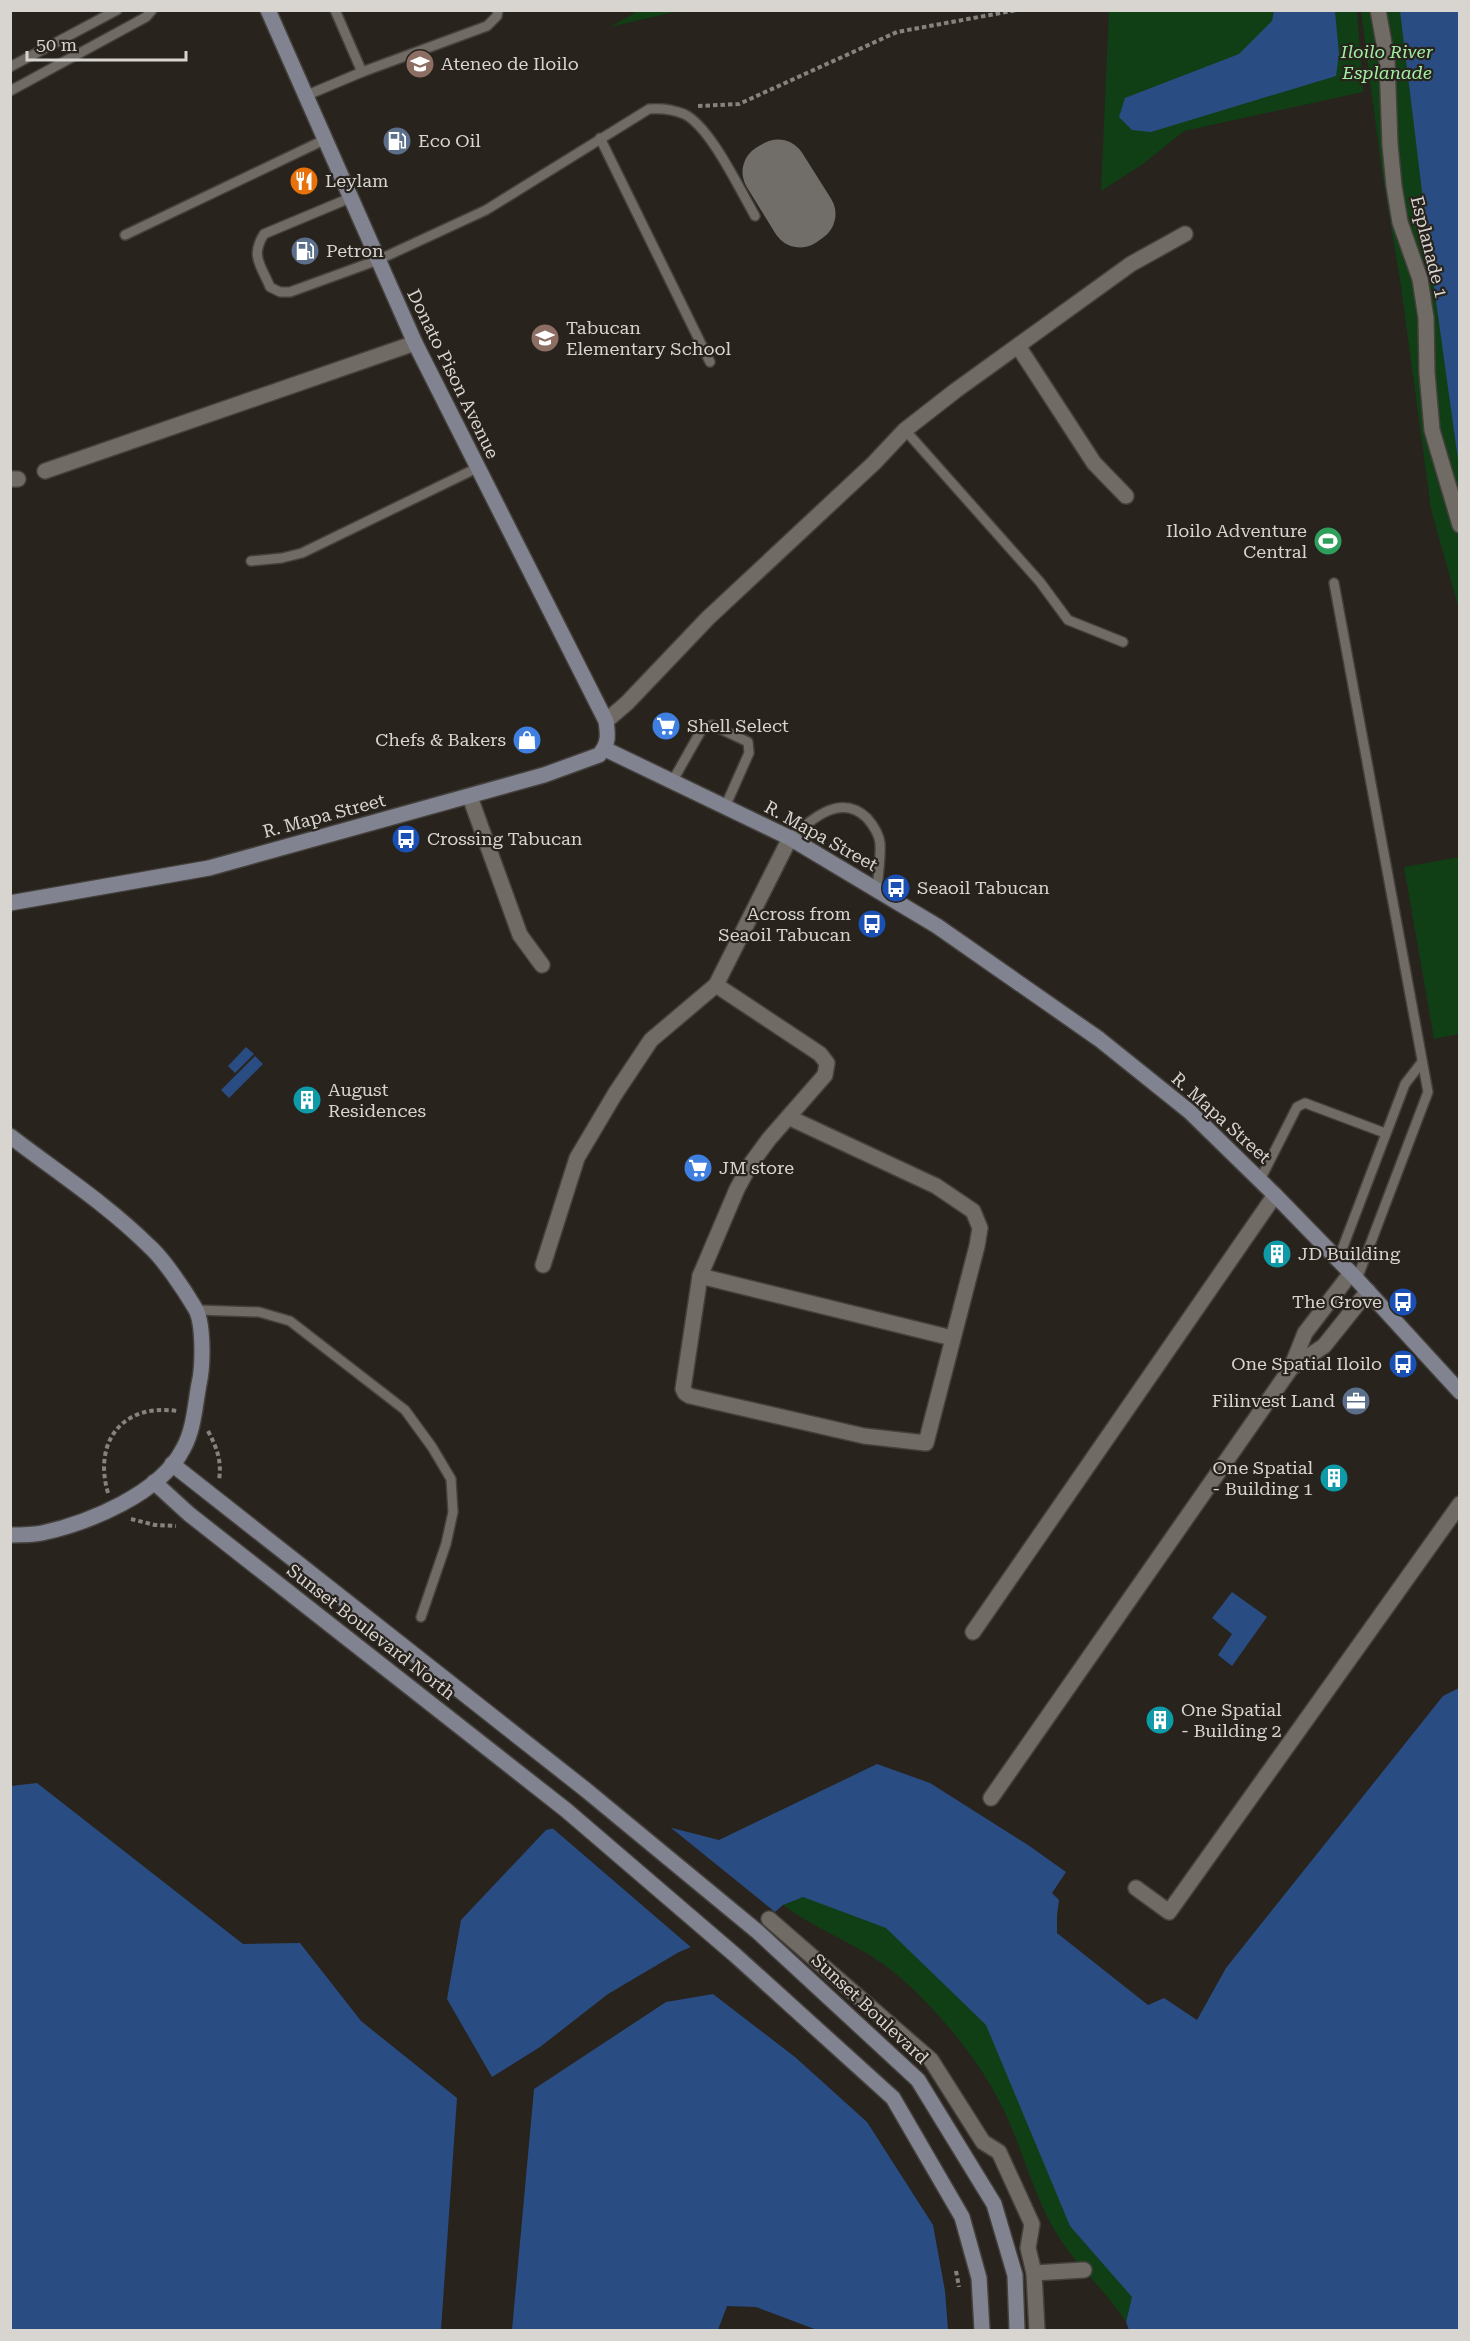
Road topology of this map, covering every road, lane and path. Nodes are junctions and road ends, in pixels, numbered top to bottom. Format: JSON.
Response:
{"nodes":[{"id":1,"x":117,"y":10,"type":"edge"},
{"id":2,"x":152,"y":10,"type":"edge"},
{"id":3,"x":268,"y":10,"type":"edge"},
{"id":4,"x":335,"y":10,"type":"edge"},
{"id":5,"x":498,"y":10,"type":"edge"},
{"id":6,"x":1017,"y":10,"type":"edge"},
{"id":7,"x":1378,"y":10,"type":"edge"},
{"id":8,"x":10,"y":67,"type":"edge"},
{"id":9,"x":362,"y":72,"type":"junction"},
{"id":10,"x":10,"y":91,"type":"edge"},
{"id":11,"x":305,"y":96,"type":"junction"},
{"id":12,"x":696,"y":106,"type":"dead end"},
{"id":13,"x":600,"y":138,"type":"junction"},
{"id":14,"x":324,"y":140,"type":"junction"},
{"id":15,"x":350,"y":198,"type":"junction"},
{"id":16,"x":755,"y":216,"type":"dead end"},
{"id":17,"x":1185,"y":234,"type":"dead end"},
{"id":18,"x":125,"y":235,"type":"dead end"},
{"id":19,"x":378,"y":261,"type":"junction"},
{"id":20,"x":415,"y":343,"type":"junction"},
{"id":21,"x":1018,"y":346,"type":"junction"},
{"id":22,"x":710,"y":362,"type":"dead end"},
{"id":23,"x":905,"y":430,"type":"junction"},
{"id":24,"x":477,"y":468,"type":"junction"},
{"id":25,"x":45,"y":471,"type":"dead end"},
{"id":26,"x":1126,"y":496,"type":"dead end"},
{"id":27,"x":1460,"y":525,"type":"edge"},
{"id":28,"x":251,"y":561,"type":"dead end"},
{"id":29,"x":1334,"y":584,"type":"dead end"},
{"id":30,"x":1123,"y":642,"type":"dead end"},
{"id":31,"x":606,"y":721,"type":"junction"},
{"id":32,"x":605,"y":749,"type":"junction"},
{"id":33,"x":672,"y":782,"type":"junction"},
{"id":34,"x":470,"y":796,"type":"junction"},
{"id":35,"x":725,"y":807,"type":"junction"},
{"id":36,"x":790,"y":838,"type":"junction"},
{"id":37,"x":877,"y":890,"type":"junction"},
{"id":38,"x":10,"y":903,"type":"edge"},
{"id":39,"x":542,"y":966,"type":"dead end"},
{"id":40,"x":716,"y":985,"type":"junction"},
{"id":41,"x":1422,"y":1062,"type":"junction"},
{"id":42,"x":788,"y":1117,"type":"junction"},
{"id":43,"x":1385,"y":1133,"type":"junction"},
{"id":44,"x":10,"y":1136,"type":"edge"},
{"id":45,"x":1260,"y":1180,"type":"junction"},
{"id":46,"x":1275,"y":1195,"type":"junction"},
{"id":47,"x":1338,"y":1260,"type":"junction"},
{"id":48,"x":543,"y":1265,"type":"dead end"},
{"id":49,"x":700,"y":1276,"type":"junction"},
{"id":50,"x":1354,"y":1276,"type":"junction"},
{"id":51,"x":1368,"y":1292,"type":"junction"},
{"id":52,"x":197,"y":1310,"type":"junction"},
{"id":53,"x":952,"y":1338,"type":"junction"},
{"id":54,"x":1291,"y":1368,"type":"junction"},
{"id":55,"x":1460,"y":1392,"type":"edge"},
{"id":56,"x":181,"y":1401,"type":"dead end"},
{"id":57,"x":208,"y":1430,"type":"dead end"},
{"id":58,"x":172,"y":1464,"type":"junction"},
{"id":59,"x":154,"y":1482,"type":"junction"},
{"id":60,"x":219,"y":1482,"type":"dead end"},
{"id":61,"x":108,"y":1493,"type":"dead end"},
{"id":62,"x":1460,"y":1504,"type":"edge"},
{"id":63,"x":126,"y":1522,"type":"dead end"},
{"id":64,"x":177,"y":1526,"type":"dead end"},
{"id":65,"x":10,"y":1535,"type":"edge"},
{"id":66,"x":421,"y":1617,"type":"dead end"},
{"id":67,"x":973,"y":1632,"type":"dead end"},
{"id":68,"x":586,"y":1790,"type":"joint"},
{"id":69,"x":991,"y":1798,"type":"dead end"},
{"id":70,"x":1136,"y":1888,"type":"dead end"},
{"id":71,"x":770,"y":1919,"type":"dead end"},
{"id":72,"x":955,"y":2265,"type":"dead end"},
{"id":73,"x":1084,"y":2270,"type":"dead end"},
{"id":74,"x":1034,"y":2273,"type":"junction"},
{"id":75,"x":960,"y":2296,"type":"dead end"},
{"id":76,"x":982,"y":2331,"type":"edge"},
{"id":77,"x":1017,"y":2331,"type":"edge"},
{"id":78,"x":1037,"y":2331,"type":"edge"}],
"edges":[{"from":1,"to":8,"type":"lane"},
{"from":2,"to":10,"type":"lane"},
{"from":3,"to":11,"type":"main road","name":"Donato Pison Avenue"},
{"from":4,"to":9,"type":"lane"},
{"from":5,"to":9,"type":"lane"},
{"from":6,"to":12,"type":"path"},
{"from":7,"to":27,"type":"street","name":"Esplanade 1"},
{"from":9,"to":11,"type":"lane"},
{"from":11,"to":14,"type":"main road","name":"Donato Pison Avenue"},
{"from":13,"to":16,"type":"lane"},
{"from":13,"to":19,"type":"lane"},
{"from":13,"to":22,"type":"lane"},
{"from":14,"to":15,"type":"main road","name":"Donato Pison Avenue"},
{"from":14,"to":18,"type":"lane"},
{"from":15,"to":19,"type":"main road","name":"Donato Pison Avenue"},
{"from":15,"to":19,"type":"lane"},
{"from":17,"to":21,"type":"street"},
{"from":19,"to":20,"type":"main road","name":"Donato Pison Avenue"},
{"from":20,"to":24,"type":"main road","name":"Donato Pison Avenue"},
{"from":20,"to":25,"type":"street"},
{"from":21,"to":23,"type":"street"},
{"from":21,"to":26,"type":"street"},
{"from":23,"to":30,"type":"lane"},
{"from":23,"to":31,"type":"street"},
{"from":24,"to":28,"type":"lane"},
{"from":24,"to":31,"type":"main road","name":"Donato Pison Avenue"},
{"from":29,"to":41,"type":"lane"},
{"from":31,"to":32,"type":"main road","name":"Donato Pison Avenue"},
{"from":32,"to":33,"type":"main road","name":"R. Mapa Street"},
{"from":32,"to":34,"type":"main road","name":"R. Mapa Street"},
{"from":33,"to":35,"type":"main road","name":"R. Mapa Street"},
{"from":33,"to":35,"type":"lane"},
{"from":34,"to":38,"type":"main road","name":"R. Mapa Street"},
{"from":34,"to":39,"type":"street"},
{"from":35,"to":36,"type":"main road","name":"R. Mapa Street"},
{"from":36,"to":37,"type":"main road","name":"R. Mapa Street"},
{"from":36,"to":37,"type":"lane"},
{"from":36,"to":40,"type":"street"},
{"from":37,"to":45,"type":"main road","name":"R. Mapa Street"},
{"from":40,"to":42,"type":"street"},
{"from":40,"to":48,"type":"street"},
{"from":41,"to":43,"type":"lane"},
{"from":41,"to":50,"type":"lane"},
{"from":42,"to":49,"type":"street"},
{"from":42,"to":53,"type":"street"},
{"from":43,"to":45,"type":"lane"},
{"from":43,"to":47,"type":"lane"},
{"from":44,"to":52,"type":"main road"},
{"from":45,"to":46,"type":"main road","name":"R. Mapa Street"},
{"from":46,"to":47,"type":"main road","name":"R. Mapa Street"},
{"from":46,"to":67,"type":"street"},
{"from":47,"to":50,"type":"main road","name":"R. Mapa Street"},
{"from":49,"to":53,"type":"street"},
{"from":49,"to":53,"type":"street"},
{"from":50,"to":51,"type":"main road","name":"R. Mapa Street"},
{"from":50,"to":54,"type":"street"},
{"from":51,"to":54,"type":"street"},
{"from":51,"to":55,"type":"main road","name":"R. Mapa Street"},
{"from":52,"to":58,"type":"main road"},
{"from":52,"to":66,"type":"lane"},
{"from":54,"to":69,"type":"street"},
{"from":56,"to":61,"type":"path"},
{"from":57,"to":60,"type":"path"},
{"from":58,"to":59,"type":"main road"},
{"from":58,"to":68,"type":"main road","name":"Sunset Boulevard North"},
{"from":59,"to":65,"type":"main road"},
{"from":59,"to":76,"type":"main road","name":"Sunset Boulevard North"},
{"from":62,"to":70,"type":"street"},
{"from":63,"to":64,"type":"path"},
{"from":68,"to":77,"type":"main road","name":"Sunset Boulevard"},
{"from":71,"to":74,"type":"street"},
{"from":72,"to":75,"type":"path"},
{"from":73,"to":74,"type":"street"},
{"from":74,"to":78,"type":"street"}]}
